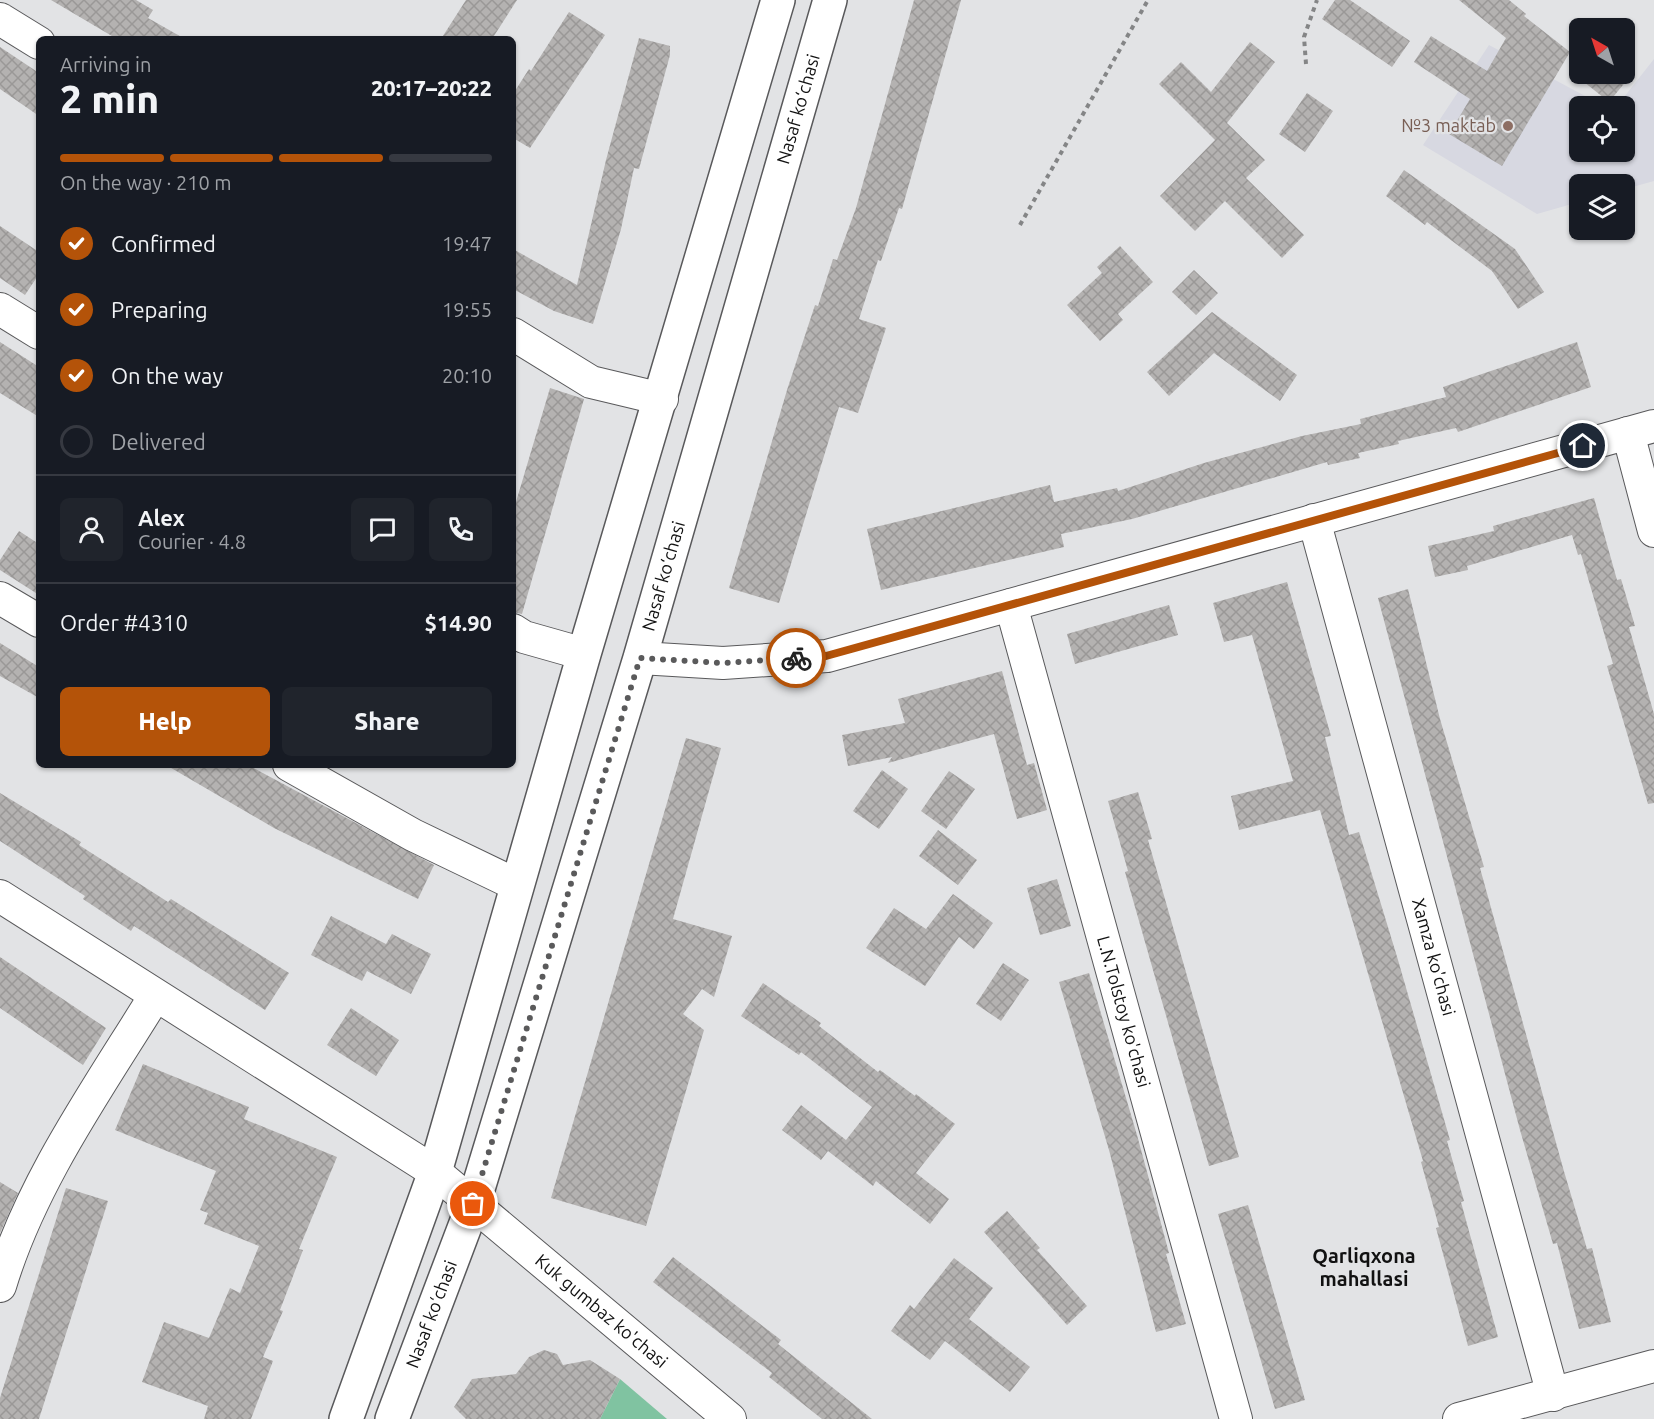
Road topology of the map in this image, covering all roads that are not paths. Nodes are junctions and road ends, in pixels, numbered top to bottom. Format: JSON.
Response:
{"nodes":[{"id":1,"x":778,"y":0,"type":"edge"},
{"id":2,"x":830,"y":0,"type":"edge"},
{"id":3,"x":0,"y":19,"type":"edge"},
{"id":4,"x":36,"y":41,"type":"edge"},
{"id":5,"x":0,"y":309,"type":"edge"},
{"id":6,"x":36,"y":331,"type":"edge"},
{"id":7,"x":516,"y":336,"type":"edge"},
{"id":8,"x":662,"y":399,"type":"junction"},
{"id":9,"x":1641,"y":430,"type":"edge"},
{"id":10,"x":1314,"y":520,"type":"junction"},
{"id":11,"x":1654,"y":531,"type":"edge"},
{"id":12,"x":0,"y":598,"type":"edge"},
{"id":13,"x":1011,"y":605,"type":"junction"},
{"id":14,"x":36,"y":619,"type":"edge"},
{"id":15,"x":516,"y":632,"type":"edge"},
{"id":16,"x":584,"y":654,"type":"junction"},
{"id":17,"x":640,"y":658,"type":"junction"},
{"id":18,"x":294,"y":768,"type":"edge"},
{"id":19,"x":518,"y":885,"type":"junction"},
{"id":20,"x":0,"y":896,"type":"edge"},
{"id":21,"x":155,"y":996,"type":"junction"},
{"id":22,"x":435,"y":1173,"type":"junction"},
{"id":23,"x":473,"y":1204,"type":"junction"},
{"id":24,"x":3,"y":1265,"type":"edge"},
{"id":25,"x":1654,"y":1366,"type":"edge"},
{"id":26,"x":1554,"y":1395,"type":"junction"},
{"id":27,"x":346,"y":1419,"type":"edge"},
{"id":28,"x":392,"y":1419,"type":"edge"},
{"id":29,"x":730,"y":1419,"type":"edge"},
{"id":30,"x":1236,"y":1419,"type":"edge"},
{"id":31,"x":1459,"y":1419,"type":"edge"}],
"edges":[{"from":1,"to":8,"type":"main road"},
{"from":2,"to":17,"type":"main road","name":"Nasaf ko‘chasi"},
{"from":3,"to":4,"type":"street"},
{"from":5,"to":6,"type":"street"},
{"from":7,"to":8,"type":"street"},
{"from":8,"to":16,"type":"main road"},
{"from":9,"to":10,"type":"street"},
{"from":9,"to":11,"type":"street"},
{"from":10,"to":13,"type":"street"},
{"from":10,"to":26,"type":"street","name":"Xamza ko'chasi"},
{"from":12,"to":14,"type":"street"},
{"from":13,"to":17,"type":"street"},
{"from":13,"to":30,"type":"street","name":"L.N.Tolstoy ko'chasi"},
{"from":15,"to":16,"type":"street"},
{"from":16,"to":19,"type":"main road"},
{"from":17,"to":23,"type":"main road","name":"Nasaf ko‘chasi"},
{"from":18,"to":19,"type":"street"},
{"from":19,"to":22,"type":"main road"},
{"from":20,"to":21,"type":"street","name":"Kuk gumbaz ko'chasi"},
{"from":21,"to":22,"type":"street","name":"Kuk gumbaz ko'chasi"},
{"from":21,"to":24,"type":"street"},
{"from":22,"to":23,"type":"street","name":"Kuk gumbaz ko'chasi"},
{"from":22,"to":27,"type":"main road"},
{"from":23,"to":28,"type":"main road","name":"Nasaf ko‘chasi"},
{"from":23,"to":29,"type":"street","name":"Kuk gumbaz ko'chasi"},
{"from":25,"to":26,"type":"street"},
{"from":26,"to":31,"type":"street"}]}
